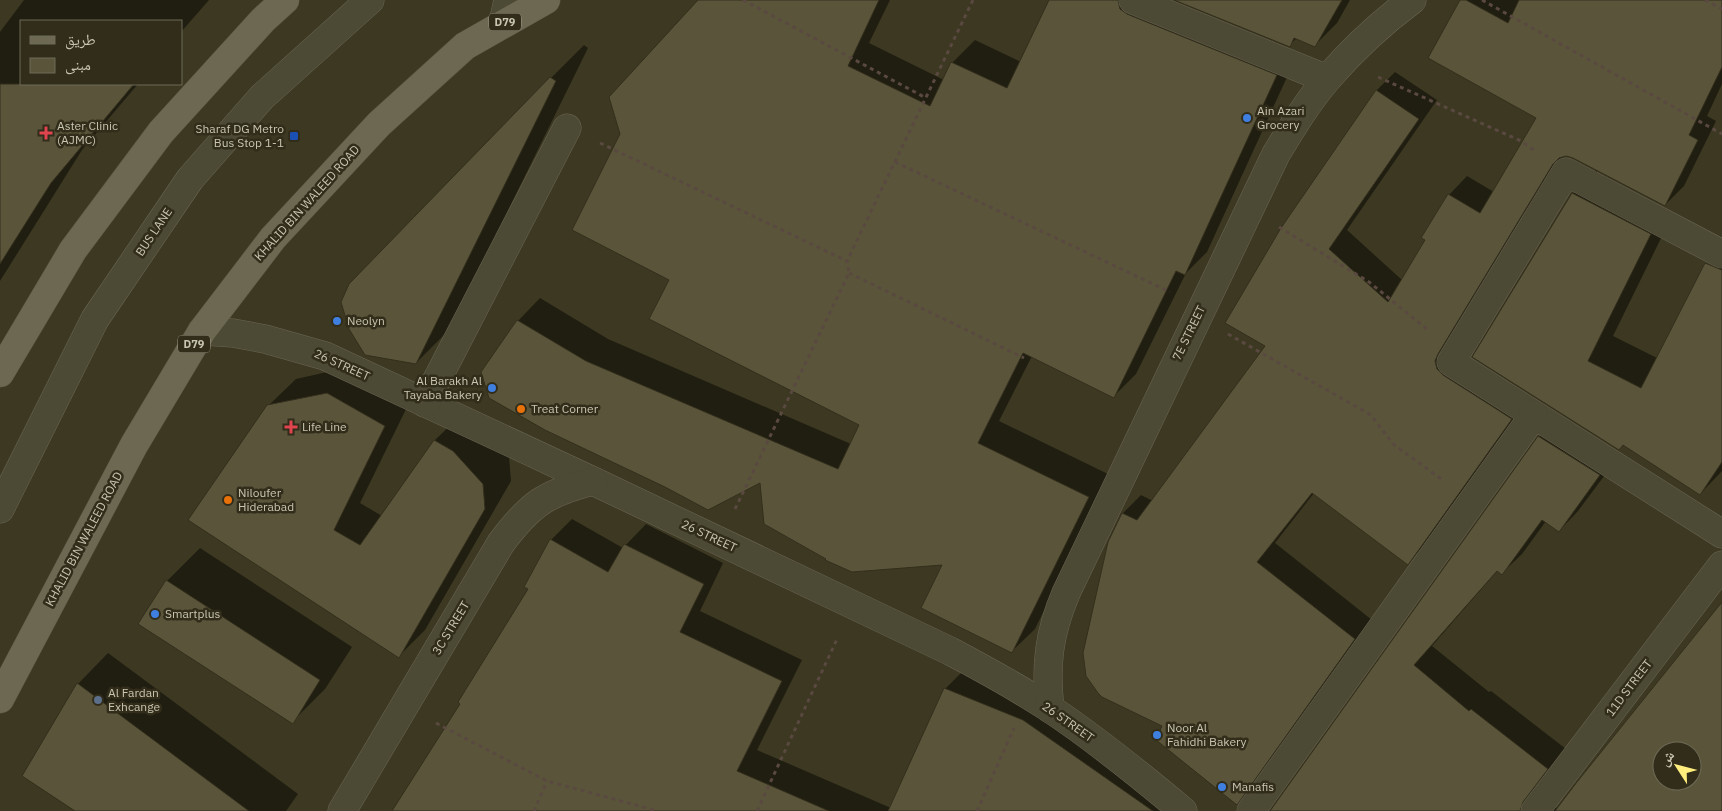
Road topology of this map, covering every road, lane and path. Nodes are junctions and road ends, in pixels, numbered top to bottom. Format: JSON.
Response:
{"nodes":[{"id":1,"x":285,"y":0,"type":"edge"},
{"id":2,"x":370,"y":0,"type":"edge"},
{"id":3,"x":546,"y":0,"type":"edge"},
{"id":4,"x":743,"y":0,"type":"edge"},
{"id":5,"x":973,"y":0,"type":"edge"},
{"id":6,"x":1133,"y":0,"type":"edge"},
{"id":7,"x":1412,"y":0,"type":"edge"},
{"id":8,"x":1482,"y":0,"type":"edge"},
{"id":9,"x":1705,"y":0,"type":"edge"},
{"id":10,"x":1722,"y":9,"type":"edge"},
{"id":11,"x":506,"y":12,"type":"edge"},
{"id":12,"x":1335,"y":70,"type":"junction"},
{"id":13,"x":926,"y":98,"type":"junction"},
{"id":14,"x":567,"y":128,"type":"joint"},
{"id":15,"x":1722,"y":134,"type":"edge"},
{"id":16,"x":895,"y":162,"type":"junction"},
{"id":17,"x":1566,"y":172,"type":"junction"},
{"id":18,"x":1249,"y":209,"type":"junction"},
{"id":19,"x":1722,"y":254,"type":"edge"},
{"id":20,"x":847,"y":262,"type":"junction"},
{"id":21,"x":849,"y":273,"type":"junction"},
{"id":22,"x":1200,"y":312,"type":"junction"},
{"id":23,"x":202,"y":331,"type":"junction"},
{"id":24,"x":1457,"y":352,"type":"junction"},
{"id":25,"x":1024,"y":358,"type":"dead end"},
{"id":26,"x":0,"y":373,"type":"edge"},
{"id":27,"x":425,"y":403,"type":"junction"},
{"id":28,"x":1534,"y":415,"type":"junction"},
{"id":29,"x":593,"y":481,"type":"junction"},
{"id":30,"x":1472,"y":502,"type":"junction"},
{"id":31,"x":0,"y":509,"type":"edge"},
{"id":32,"x":1722,"y":534,"type":"edge"},
{"id":33,"x":720,"y":541,"type":"junction"},
{"id":34,"x":1722,"y":565,"type":"edge"},
{"id":35,"x":853,"y":604,"type":"junction"},
{"id":36,"x":0,"y":699,"type":"edge"},
{"id":37,"x":1039,"y":702,"type":"junction"},
{"id":38,"x":404,"y":707,"type":"junction"},
{"id":39,"x":547,"y":781,"type":"junction"},
{"id":40,"x":1177,"y":808,"type":"edge"},
{"id":41,"x":342,"y":811,"type":"edge"},
{"id":42,"x":534,"y":811,"type":"edge"},
{"id":43,"x":658,"y":811,"type":"edge"},
{"id":44,"x":757,"y":811,"type":"edge"},
{"id":45,"x":977,"y":811,"type":"edge"},
{"id":46,"x":1251,"y":811,"type":"edge"},
{"id":47,"x":1535,"y":811,"type":"edge"}],
"edges":[{"from":1,"to":26,"type":"main road"},
{"from":2,"to":31,"type":"street","name":"BUS LANE"},
{"from":3,"to":11,"type":"main road","name":"KHALID BIN WALEED ROAD","number":"D79"},
{"from":4,"to":13,"type":"path"},
{"from":5,"to":13,"type":"path"},
{"from":6,"to":12,"type":"street"},
{"from":7,"to":12,"type":"street","name":"7E STREET"},
{"from":8,"to":15,"type":"path"},
{"from":9,"to":10,"type":"path"},
{"from":11,"to":23,"type":"main road","name":"KHALID BIN WALEED ROAD","number":"D79"},
{"from":12,"to":17,"type":"path"},
{"from":12,"to":18,"type":"street","name":"7E STREET"},
{"from":13,"to":16,"type":"path"},
{"from":14,"to":20,"type":"path"},
{"from":14,"to":27,"type":"street"},
{"from":16,"to":20,"type":"path"},
{"from":16,"to":22,"type":"path"},
{"from":17,"to":19,"type":"street"},
{"from":17,"to":24,"type":"street"},
{"from":18,"to":22,"type":"street","name":"7E STREET"},
{"from":18,"to":24,"type":"path"},
{"from":20,"to":21,"type":"path"},
{"from":21,"to":25,"type":"path"},
{"from":21,"to":33,"type":"path"},
{"from":22,"to":30,"type":"path"},
{"from":22,"to":37,"type":"street","name":"7E STREET"},
{"from":23,"to":27,"type":"street","name":"26 STREET"},
{"from":23,"to":36,"type":"main road","name":"KHALID BIN WALEED ROAD","number":"D79"},
{"from":24,"to":28,"type":"street"},
{"from":27,"to":29,"type":"street","name":"26 STREET"},
{"from":28,"to":30,"type":"street"},
{"from":28,"to":32,"type":"street"},
{"from":29,"to":33,"type":"street","name":"26 STREET"},
{"from":29,"to":38,"type":"street","name":"3C STREET"},
{"from":30,"to":46,"type":"street"},
{"from":33,"to":35,"type":"street","name":"26 STREET"},
{"from":34,"to":47,"type":"street","name":"11D STREET"},
{"from":35,"to":37,"type":"street","name":"26 STREET"},
{"from":35,"to":44,"type":"path"},
{"from":37,"to":40,"type":"street","name":"26 STREET"},
{"from":37,"to":45,"type":"path"},
{"from":38,"to":39,"type":"path"},
{"from":38,"to":41,"type":"street","name":"3C STREET"},
{"from":39,"to":42,"type":"path"},
{"from":39,"to":43,"type":"path"}]}
